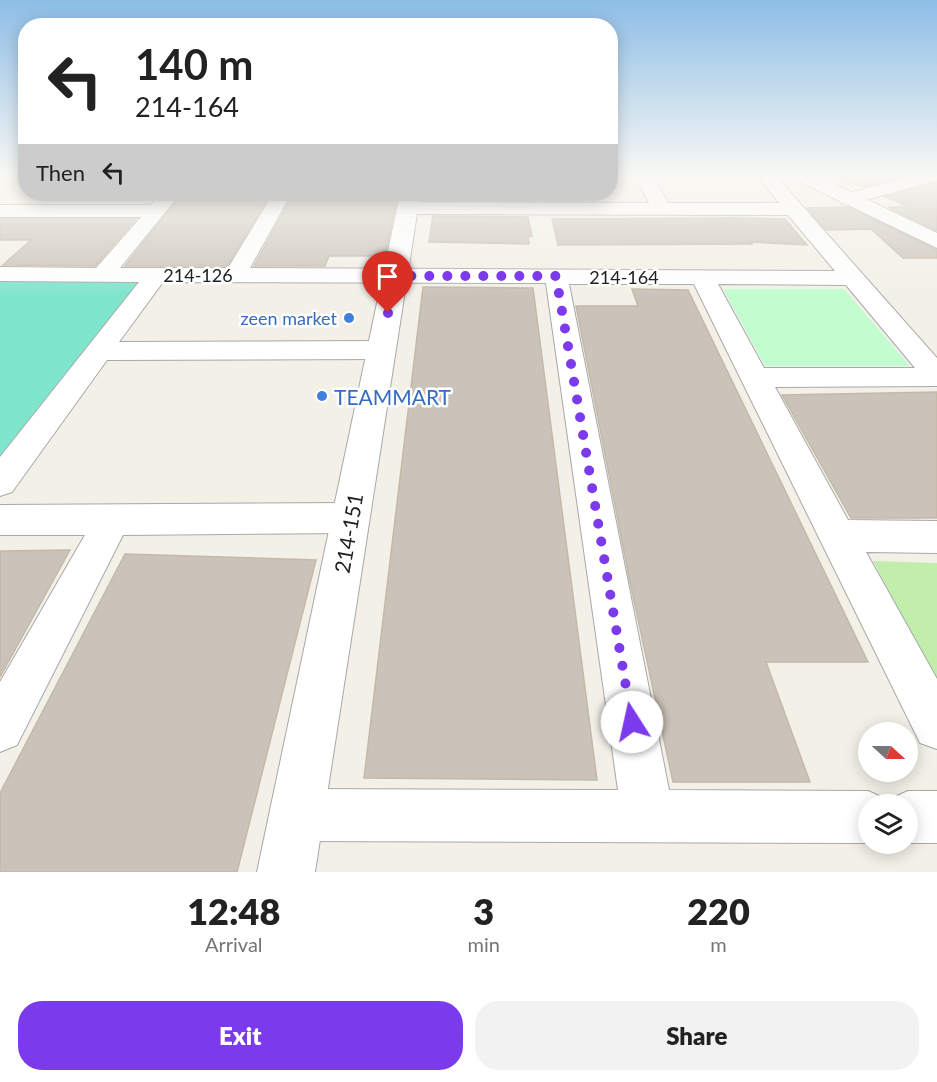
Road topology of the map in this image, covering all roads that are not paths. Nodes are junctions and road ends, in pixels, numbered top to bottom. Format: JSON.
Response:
{"nodes":[{"id":1,"x":153,"y":215,"type":"edge"},
{"id":2,"x":270,"y":215,"type":"edge"},
{"id":3,"x":406,"y":215,"type":"edge"},
{"id":4,"x":798,"y":215,"type":"edge"},
{"id":5,"x":881,"y":215,"type":"edge"},
{"id":6,"x":937,"y":241,"type":"edge"},
{"id":7,"x":0,"y":274,"type":"edge"},
{"id":8,"x":103,"y":274,"type":"junction"},
{"id":9,"x":156,"y":274,"type":"junction"},
{"id":10,"x":235,"y":275,"type":"junction"},
{"id":11,"x":395,"y":276,"type":"junction"},
{"id":12,"x":556,"y":276,"type":"junction"},
{"id":13,"x":702,"y":277,"type":"junction"},
{"id":14,"x":852,"y":278,"type":"junction"},
{"id":15,"x":382,"y":350,"type":"junction"},
{"id":16,"x":98,"y":351,"type":"junction"},
{"id":17,"x":937,"y":376,"type":"edge"},
{"id":18,"x":755,"y":378,"type":"junction"},
{"id":19,"x":0,"y":482,"type":"edge"},
{"id":20,"x":351,"y":518,"type":"junction"},
{"id":21,"x":113,"y":519,"type":"junction"},
{"id":22,"x":0,"y":520,"type":"edge"},
{"id":23,"x":838,"y":536,"type":"junction"},
{"id":24,"x":937,"y":537,"type":"edge"},
{"id":25,"x":937,"y":726,"type":"edge"},
{"id":26,"x":0,"y":728,"type":"edge"},
{"id":27,"x":296,"y":815,"type":"junction"},
{"id":28,"x":648,"y":816,"type":"junction"},
{"id":29,"x":858,"y":817,"type":"edge"},
{"id":30,"x":918,"y":817,"type":"edge"},
{"id":31,"x":937,"y":817,"type":"edge"},
{"id":32,"x":286,"y":872,"type":"edge"}],
"edges":[{"from":1,"to":8,"type":"street"},
{"from":2,"to":10,"type":"street"},
{"from":3,"to":11,"type":"street","name":"214-151"},
{"from":4,"to":14,"type":"street"},
{"from":5,"to":6,"type":"street"},
{"from":7,"to":8,"type":"street","name":"214-126"},
{"from":8,"to":9,"type":"street","name":"214-126"},
{"from":9,"to":10,"type":"street","name":"214-126"},
{"from":9,"to":16,"type":"street"},
{"from":10,"to":11,"type":"street","name":"214-126"},
{"from":11,"to":12,"type":"street","name":"214-164"},
{"from":11,"to":15,"type":"street","name":"214-151"},
{"from":12,"to":13,"type":"street","name":"214-164"},
{"from":12,"to":28,"type":"street"},
{"from":13,"to":14,"type":"street","name":"214-164"},
{"from":13,"to":18,"type":"street"},
{"from":14,"to":17,"type":"street"},
{"from":15,"to":16,"type":"street"},
{"from":15,"to":20,"type":"street","name":"214-151"},
{"from":16,"to":19,"type":"street"},
{"from":17,"to":18,"type":"street"},
{"from":18,"to":23,"type":"street"},
{"from":20,"to":21,"type":"street"},
{"from":20,"to":27,"type":"street","name":"214-151"},
{"from":21,"to":22,"type":"street"},
{"from":21,"to":26,"type":"street"},
{"from":23,"to":24,"type":"street"},
{"from":23,"to":25,"type":"street"},
{"from":27,"to":28,"type":"street"},
{"from":27,"to":32,"type":"street","name":"214-151"},
{"from":28,"to":29,"type":"street"},
{"from":30,"to":31,"type":"street"}]}
